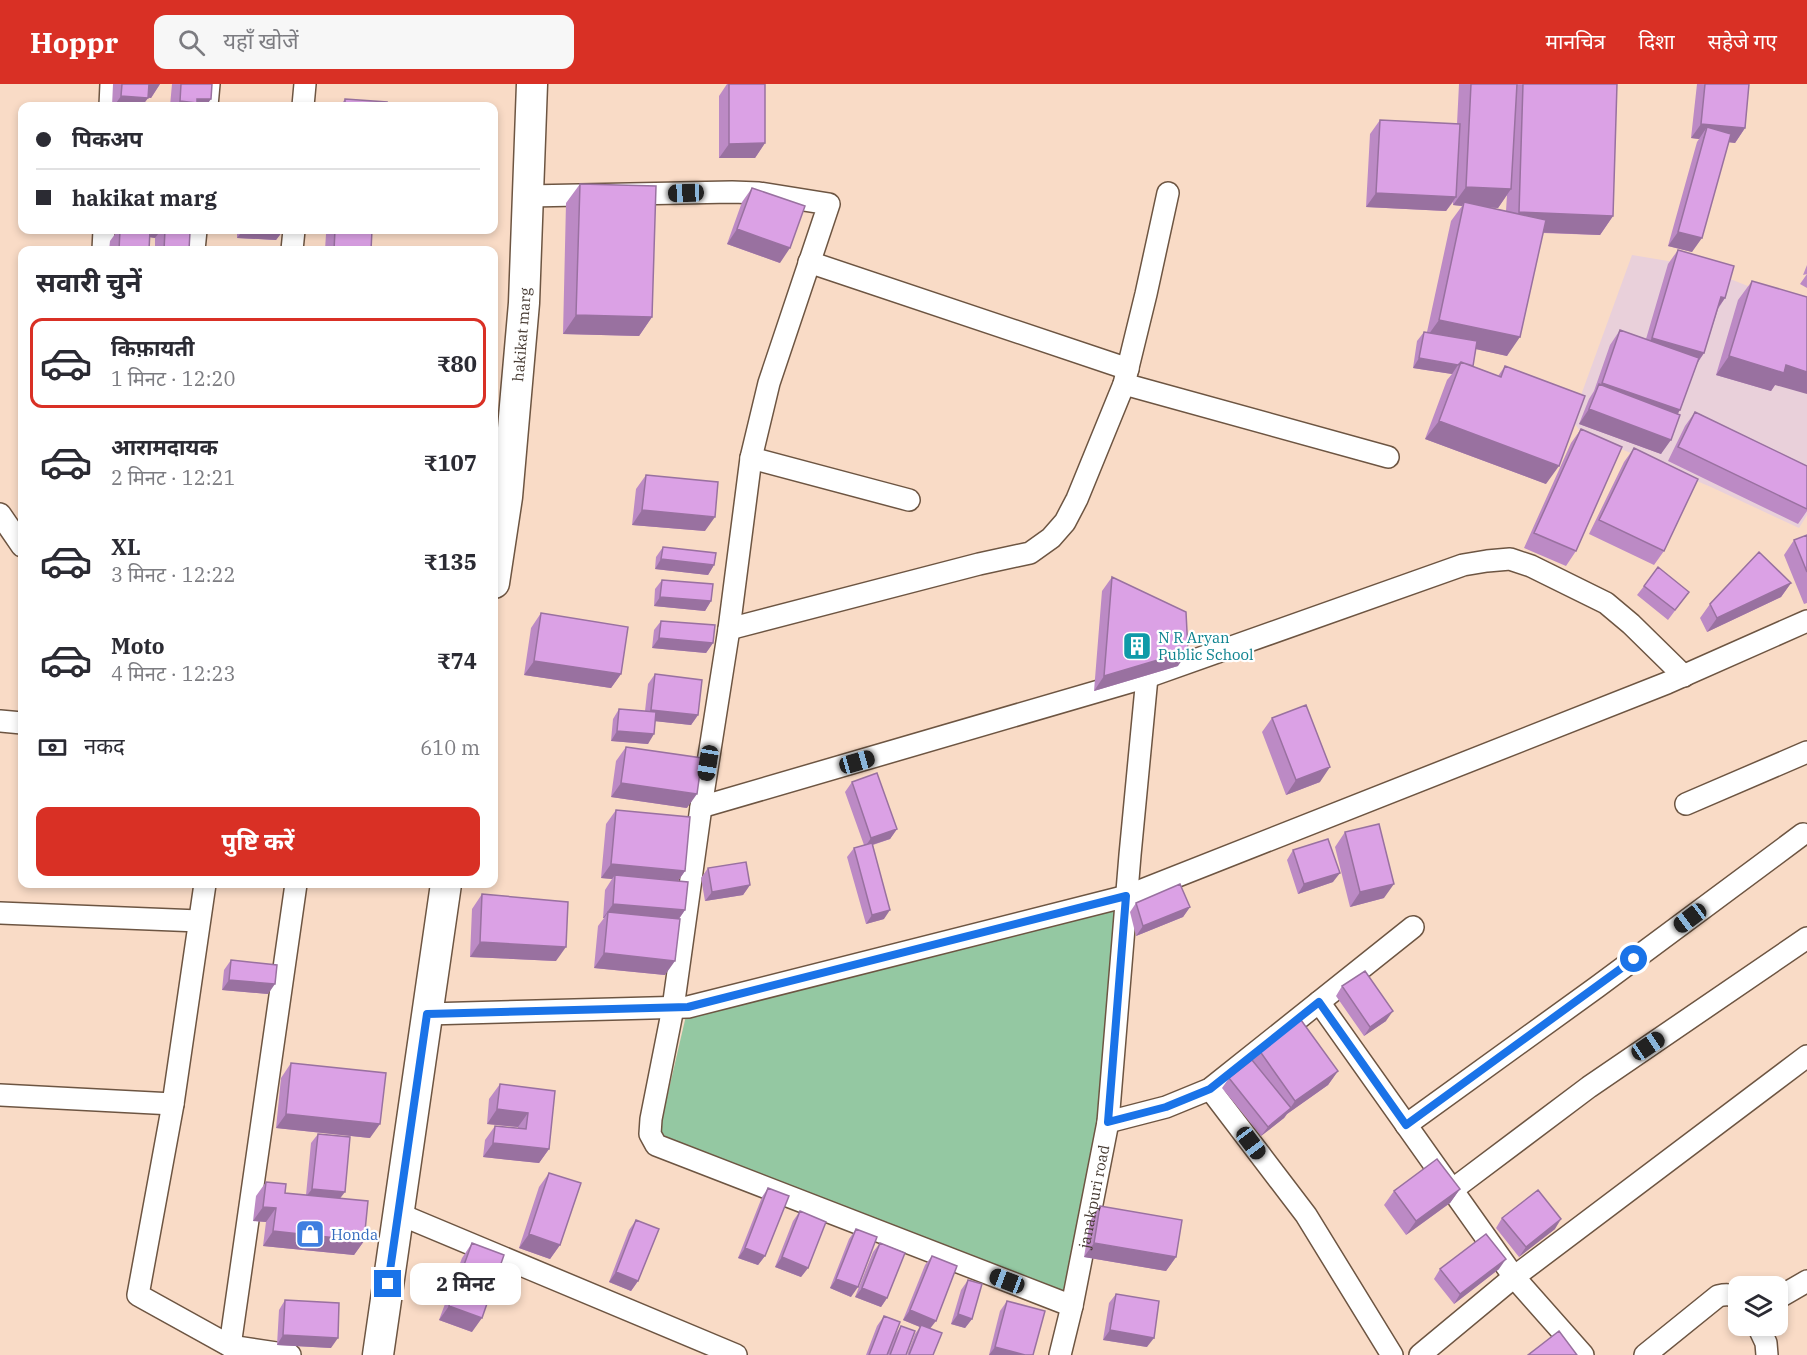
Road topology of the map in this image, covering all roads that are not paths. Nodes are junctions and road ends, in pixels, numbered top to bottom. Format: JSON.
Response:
{"nodes":[{"id":1,"x":111,"y":84,"type":"edge"},
{"id":2,"x":209,"y":84,"type":"edge"},
{"id":3,"x":304,"y":84,"type":"edge"},
{"id":4,"x":532,"y":84,"type":"edge"},
{"id":5,"x":110,"y":102,"type":"edge"},
{"id":6,"x":207,"y":102,"type":"edge"},
{"id":7,"x":303,"y":102,"type":"edge"},
{"id":8,"x":1168,"y":193,"type":"dead end"},
{"id":9,"x":528,"y":196,"type":"junction"},
{"id":10,"x":809,"y":262,"type":"junction"},
{"id":11,"x":1126,"y":377,"type":"junction"},
{"id":12,"x":1388,"y":457,"type":"dead end"},
{"id":13,"x":751,"y":458,"type":"junction"},
{"id":14,"x":500,"y":496,"type":"edge"},
{"id":15,"x":909,"y":500,"type":"dead end"},
{"id":16,"x":0,"y":514,"type":"edge"},
{"id":17,"x":498,"y":525,"type":"edge"},
{"id":18,"x":18,"y":540,"type":"edge"},
{"id":19,"x":1807,"y":621,"type":"edge"},
{"id":20,"x":729,"y":629,"type":"junction"},
{"id":21,"x":1684,"y":675,"type":"junction"},
{"id":22,"x":1147,"y":677,"type":"junction"},
{"id":23,"x":0,"y":721,"type":"edge"},
{"id":24,"x":18,"y":723,"type":"edge"},
{"id":25,"x":1807,"y":752,"type":"edge"},
{"id":26,"x":1686,"y":804,"type":"dead end"},
{"id":27,"x":701,"y":807,"type":"junction"},
{"id":28,"x":1806,"y":835,"type":"edge"},
{"id":29,"x":204,"y":888,"type":"edge"},
{"id":30,"x":296,"y":888,"type":"edge"},
{"id":31,"x":445,"y":888,"type":"edge"},
{"id":32,"x":1126,"y":896,"type":"junction"},
{"id":33,"x":0,"y":913,"type":"edge"},
{"id":34,"x":199,"y":921,"type":"junction"},
{"id":35,"x":1413,"y":927,"type":"dead end"},
{"id":36,"x":1807,"y":938,"type":"edge"},
{"id":37,"x":1319,"y":1002,"type":"junction"},
{"id":38,"x":673,"y":1008,"type":"junction"},
{"id":39,"x":427,"y":1014,"type":"junction"},
{"id":40,"x":1807,"y":1056,"type":"edge"},
{"id":41,"x":1210,"y":1089,"type":"junction"},
{"id":42,"x":0,"y":1095,"type":"edge"},
{"id":43,"x":173,"y":1104,"type":"junction"},
{"id":44,"x":1108,"y":1122,"type":"junction"},
{"id":45,"x":1406,"y":1125,"type":"junction"},
{"id":46,"x":1452,"y":1190,"type":"junction"},
{"id":47,"x":399,"y":1214,"type":"junction"},
{"id":48,"x":1514,"y":1277,"type":"junction"},
{"id":49,"x":1807,"y":1281,"type":"edge"},
{"id":50,"x":1788,"y":1292,"type":"edge"},
{"id":51,"x":1728,"y":1294,"type":"edge"},
{"id":52,"x":1072,"y":1306,"type":"junction"},
{"id":53,"x":1763,"y":1336,"type":"edge"},
{"id":54,"x":230,"y":1346,"type":"junction"},
{"id":55,"x":290,"y":1355,"type":"edge"},
{"id":56,"x":378,"y":1355,"type":"edge"},
{"id":57,"x":736,"y":1355,"type":"edge"},
{"id":58,"x":1060,"y":1355,"type":"edge"},
{"id":59,"x":1392,"y":1355,"type":"edge"},
{"id":60,"x":1420,"y":1355,"type":"edge"},
{"id":61,"x":1583,"y":1355,"type":"edge"},
{"id":62,"x":1645,"y":1355,"type":"edge"},
{"id":63,"x":1767,"y":1355,"type":"edge"}],
"edges":[{"from":1,"to":5,"type":"street"},
{"from":2,"to":6,"type":"street"},
{"from":3,"to":7,"type":"street"},
{"from":4,"to":9,"type":"street","name":"hakikat marg"},
{"from":8,"to":11,"type":"street"},
{"from":9,"to":10,"type":"street"},
{"from":9,"to":14,"type":"street","name":"hakikat marg"},
{"from":10,"to":11,"type":"street"},
{"from":10,"to":13,"type":"street"},
{"from":11,"to":12,"type":"street"},
{"from":11,"to":20,"type":"street"},
{"from":13,"to":15,"type":"street"},
{"from":13,"to":20,"type":"street"},
{"from":14,"to":17,"type":"street","name":"hakikat marg"},
{"from":16,"to":18,"type":"street"},
{"from":19,"to":21,"type":"street"},
{"from":20,"to":27,"type":"street"},
{"from":21,"to":22,"type":"street"},
{"from":21,"to":32,"type":"street"},
{"from":22,"to":27,"type":"street"},
{"from":22,"to":32,"type":"street","name":"janakpuri road"},
{"from":23,"to":24,"type":"street"},
{"from":25,"to":26,"type":"street"},
{"from":27,"to":38,"type":"street"},
{"from":28,"to":45,"type":"street"},
{"from":29,"to":34,"type":"street"},
{"from":30,"to":54,"type":"street"},
{"from":31,"to":39,"type":"street"},
{"from":32,"to":38,"type":"street"},
{"from":32,"to":44,"type":"street","name":"janakpuri road"},
{"from":33,"to":34,"type":"street"},
{"from":34,"to":43,"type":"street"},
{"from":35,"to":37,"type":"street"},
{"from":36,"to":46,"type":"street"},
{"from":37,"to":41,"type":"street"},
{"from":37,"to":45,"type":"street"},
{"from":38,"to":39,"type":"street"},
{"from":38,"to":52,"type":"street"},
{"from":39,"to":47,"type":"street"},
{"from":40,"to":48,"type":"street"},
{"from":41,"to":44,"type":"street"},
{"from":41,"to":59,"type":"street"},
{"from":42,"to":43,"type":"street"},
{"from":43,"to":54,"type":"street"},
{"from":44,"to":52,"type":"street","name":"janakpuri road"},
{"from":45,"to":46,"type":"street"},
{"from":46,"to":48,"type":"street"},
{"from":47,"to":56,"type":"street"},
{"from":47,"to":57,"type":"street"},
{"from":48,"to":60,"type":"street"},
{"from":48,"to":61,"type":"street"},
{"from":49,"to":50,"type":"street"},
{"from":51,"to":62,"type":"street"},
{"from":52,"to":58,"type":"street","name":"janakpuri road"},
{"from":53,"to":63,"type":"street"},
{"from":54,"to":55,"type":"street"}]}
